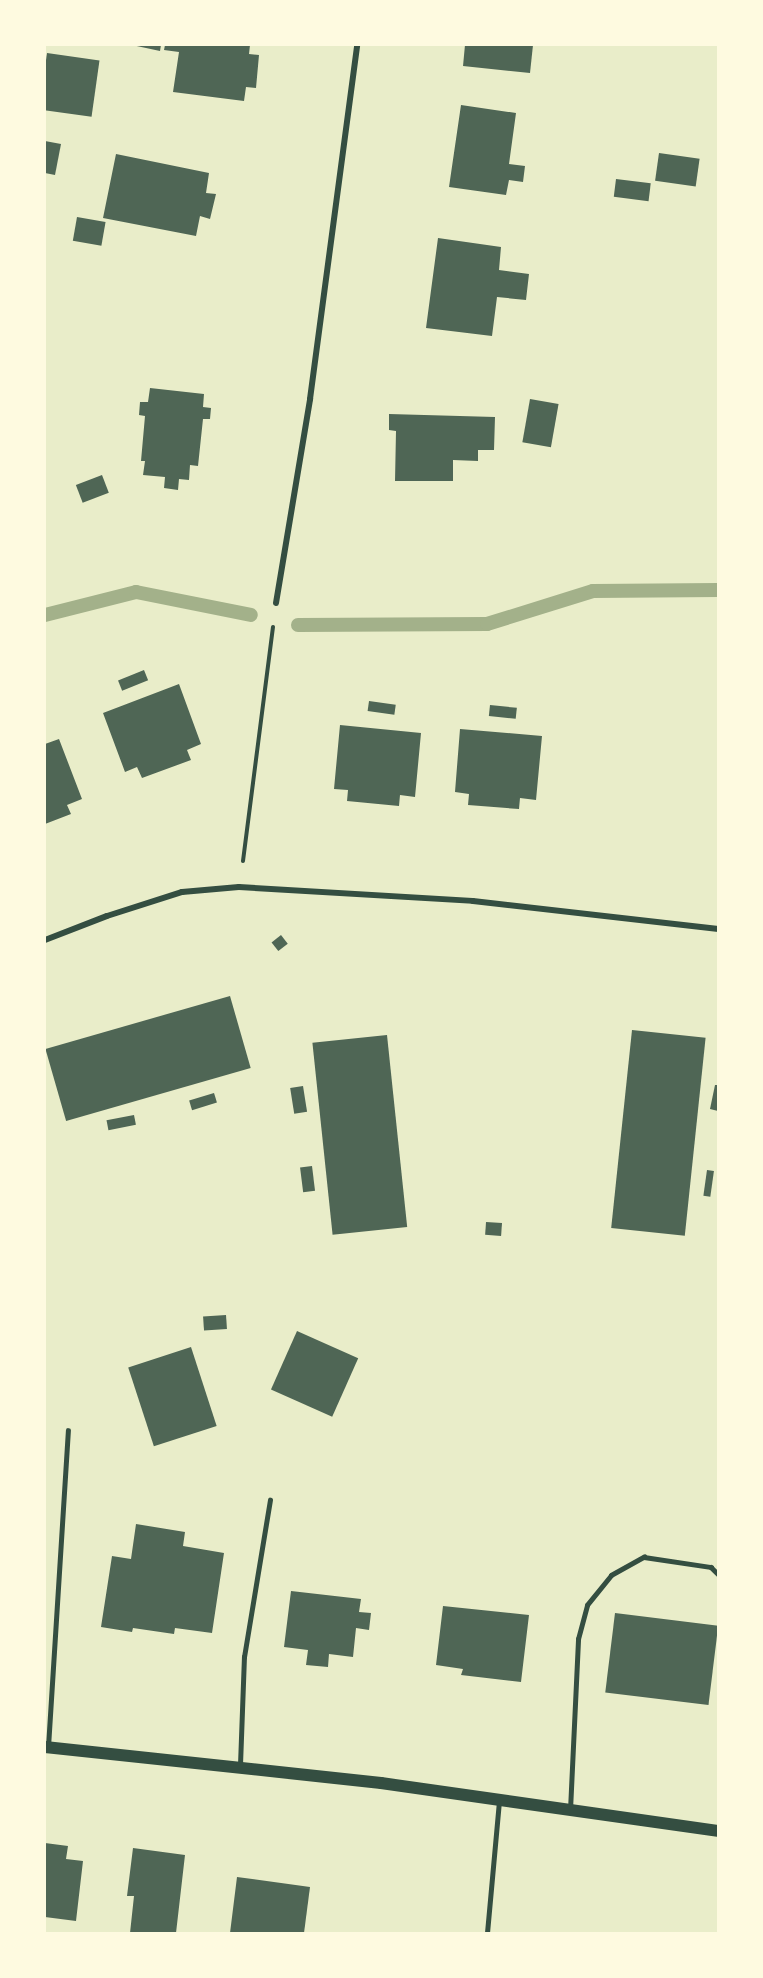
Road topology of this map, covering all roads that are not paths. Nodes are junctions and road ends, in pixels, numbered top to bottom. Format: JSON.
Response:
{"nodes":[{"id":1,"x":357,"y":45,"type":"edge"},
{"id":2,"x":276,"y":603,"type":"road end"},
{"id":3,"x":718,"y":929,"type":"edge"},
{"id":4,"x":45,"y":940,"type":"edge"},
{"id":5,"x":68,"y":1431,"type":"dead end"},
{"id":6,"x":270,"y":1500,"type":"dead end"},
{"id":7,"x":718,"y":1574,"type":"edge"},
{"id":8,"x":47,"y":1747,"type":"edge"},
{"id":9,"x":240,"y":1768,"type":"junction"},
{"id":10,"x":499,"y":1800,"type":"junction"},
{"id":11,"x":570,"y":1810,"type":"junction"},
{"id":12,"x":718,"y":1831,"type":"edge"},
{"id":13,"x":487,"y":1933,"type":"edge"}],
"edges":[{"from":1,"to":2,"type":"street"},
{"from":3,"to":4,"type":"street"},
{"from":5,"to":8,"type":"lane"},
{"from":6,"to":9,"type":"lane"},
{"from":7,"to":11,"type":"lane"},
{"from":8,"to":9,"type":"main road"},
{"from":9,"to":10,"type":"main road"},
{"from":10,"to":11,"type":"main road"},
{"from":10,"to":13,"type":"lane"},
{"from":11,"to":12,"type":"main road"}]}
